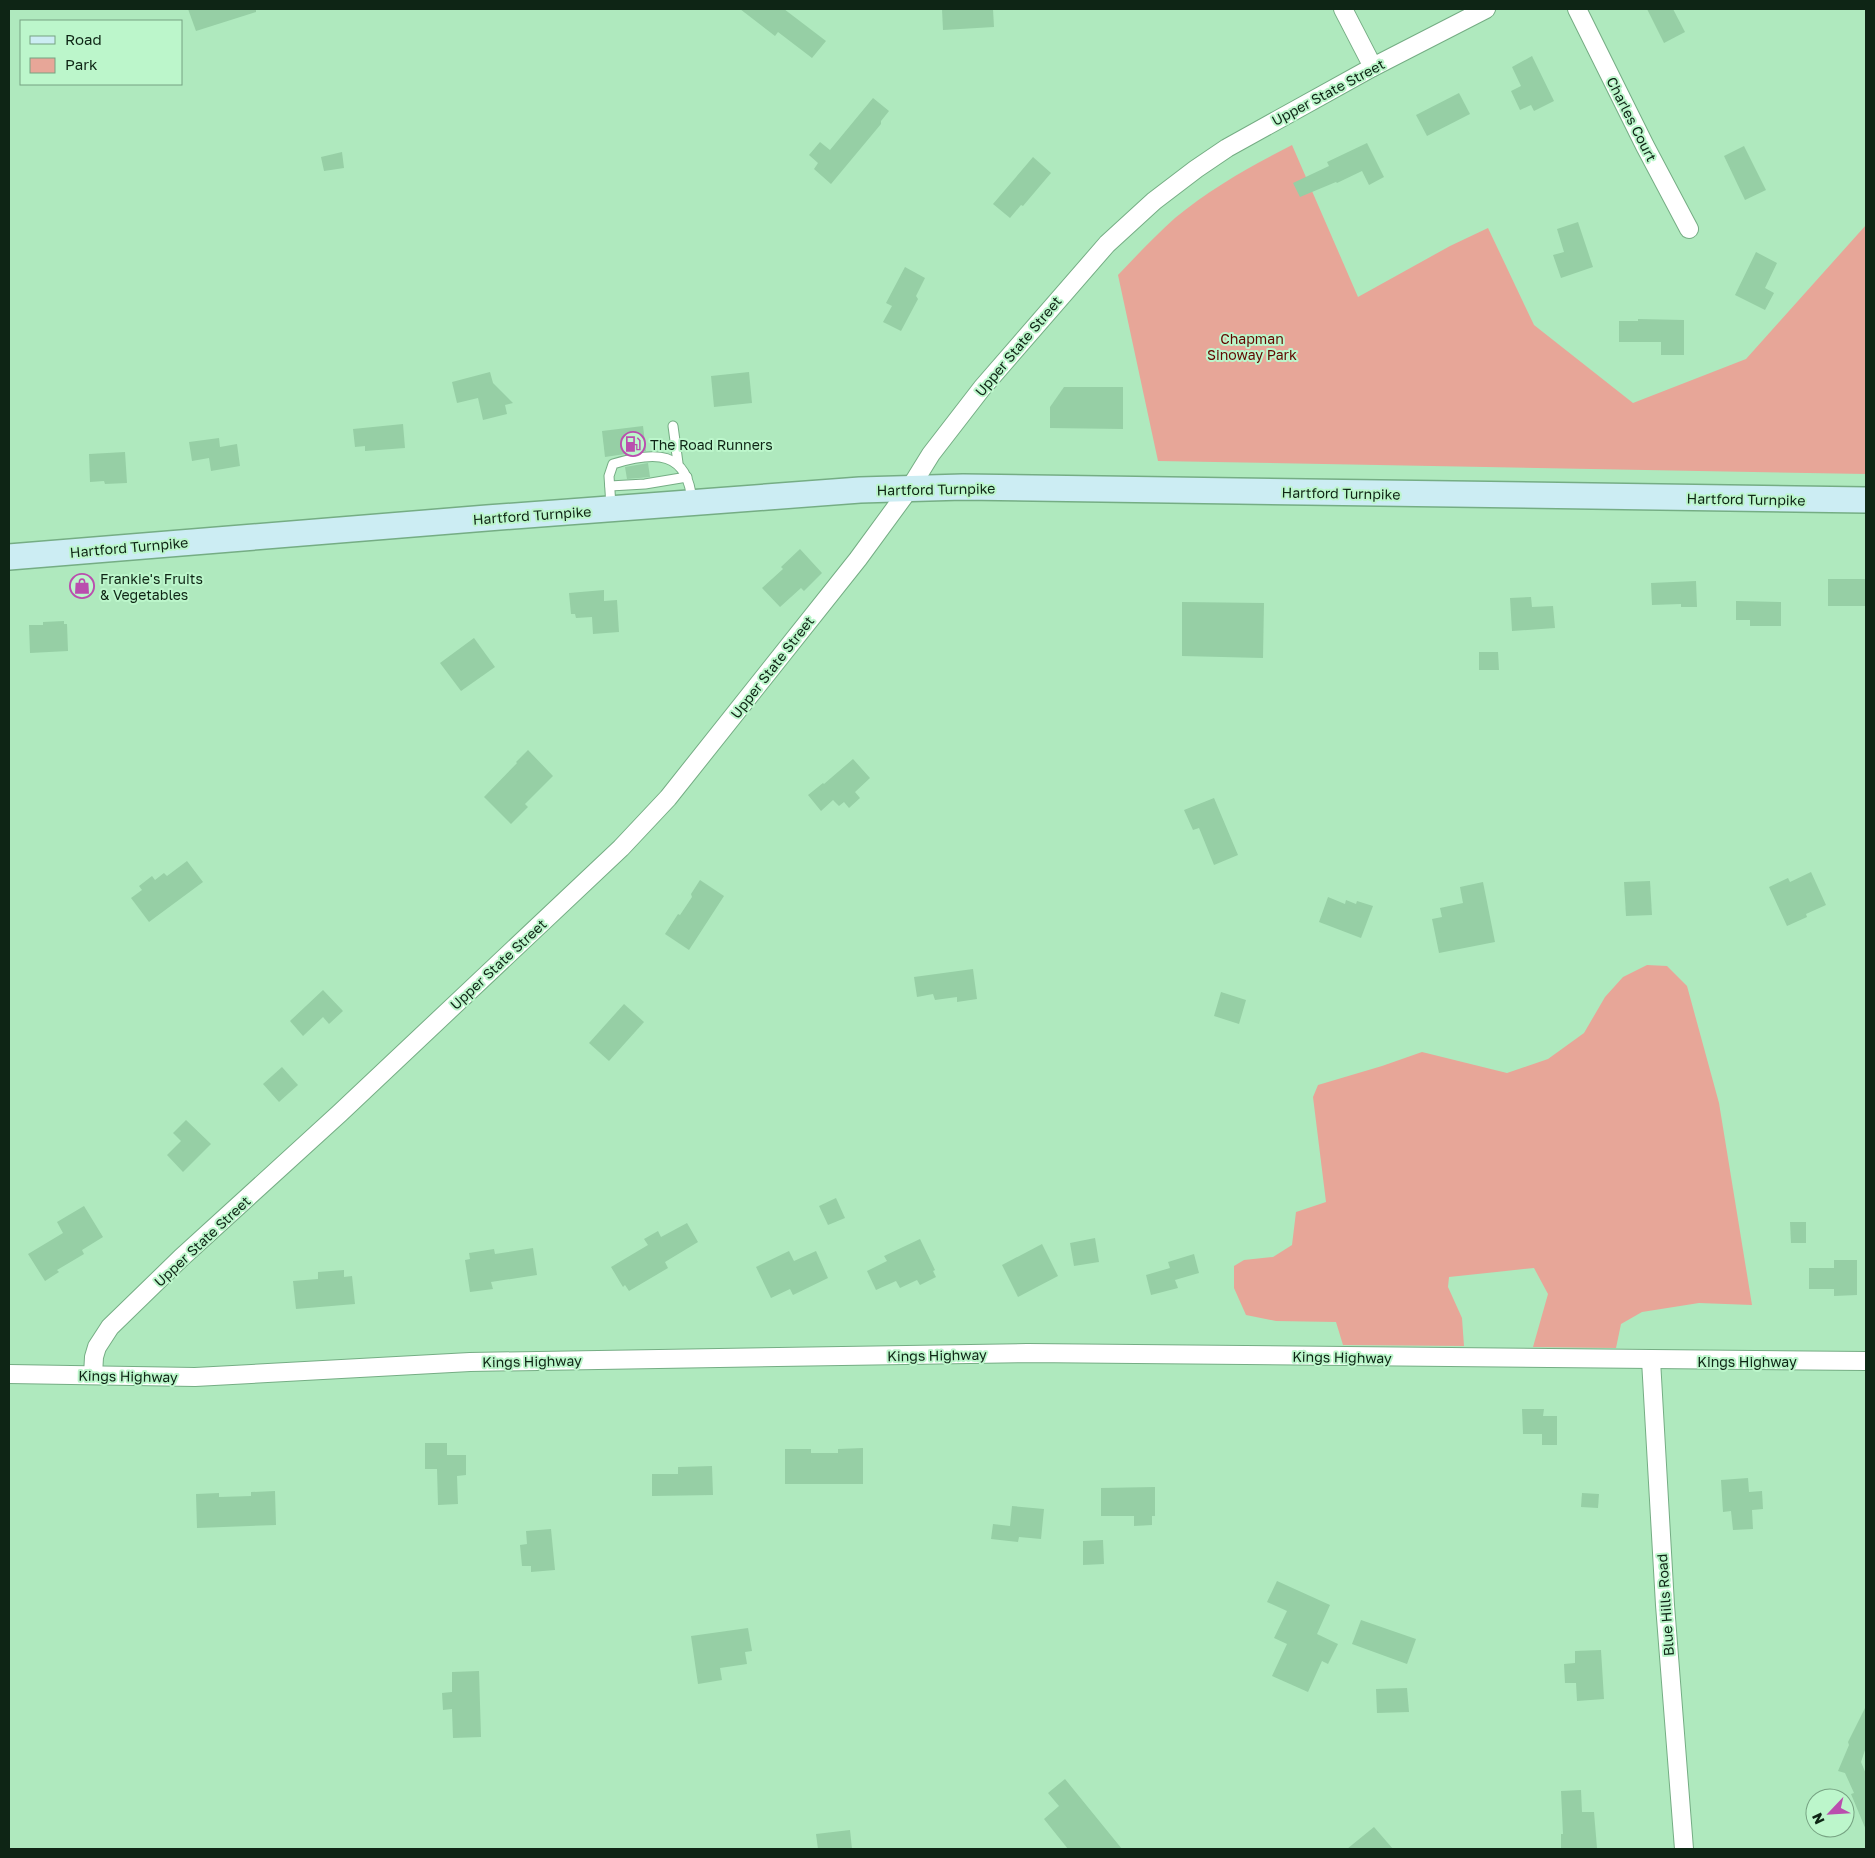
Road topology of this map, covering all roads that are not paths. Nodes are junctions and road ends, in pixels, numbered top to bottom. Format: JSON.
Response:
{"nodes":[{"id":1,"x":1343,"y":9,"type":"edge"},
{"id":2,"x":1486,"y":9,"type":"edge"},
{"id":3,"x":1577,"y":9,"type":"edge"},
{"id":4,"x":1373,"y":67,"type":"junction"},
{"id":5,"x":1689,"y":229,"type":"dead end"},
{"id":6,"x":673,"y":426,"type":"dead end"},
{"id":7,"x":678,"y":464,"type":"junction"},
{"id":8,"x":687,"y":477,"type":"junction"},
{"id":9,"x":910,"y":488,"type":"junction"},
{"id":10,"x":611,"y":498,"type":"junction"},
{"id":11,"x":1866,"y":500,"type":"edge"},
{"id":12,"x":692,"y":503,"type":"junction"},
{"id":13,"x":9,"y":557,"type":"edge"},
{"id":14,"x":1651,"y":1360,"type":"junction"},
{"id":15,"x":1866,"y":1361,"type":"edge"},
{"id":16,"x":9,"y":1374,"type":"edge"},
{"id":17,"x":93,"y":1375,"type":"junction"},
{"id":18,"x":1684,"y":1849,"type":"edge"}],
"edges":[{"from":1,"to":4,"type":"street"},
{"from":2,"to":4,"type":"street","name":"Upper State Street"},
{"from":3,"to":5,"type":"street","name":"Charles Court"},
{"from":4,"to":9,"type":"street","name":"Upper State Street"},
{"from":6,"to":7,"type":"lane"},
{"from":7,"to":8,"type":"lane"},
{"from":7,"to":10,"type":"lane"},
{"from":8,"to":10,"type":"lane"},
{"from":8,"to":12,"type":"lane"},
{"from":9,"to":11,"type":"main road","name":"Hartford Turnpike"},
{"from":9,"to":12,"type":"main road","name":"Hartford Turnpike"},
{"from":9,"to":17,"type":"street","name":"Upper State Street"},
{"from":10,"to":12,"type":"main road","name":"Hartford Turnpike"},
{"from":10,"to":13,"type":"main road","name":"Hartford Turnpike"},
{"from":14,"to":15,"type":"street","name":"Kings Highway"},
{"from":14,"to":17,"type":"street","name":"Kings Highway"},
{"from":14,"to":18,"type":"street","name":"Blue Hills Road"},
{"from":16,"to":17,"type":"street","name":"Kings Highway"}]}
